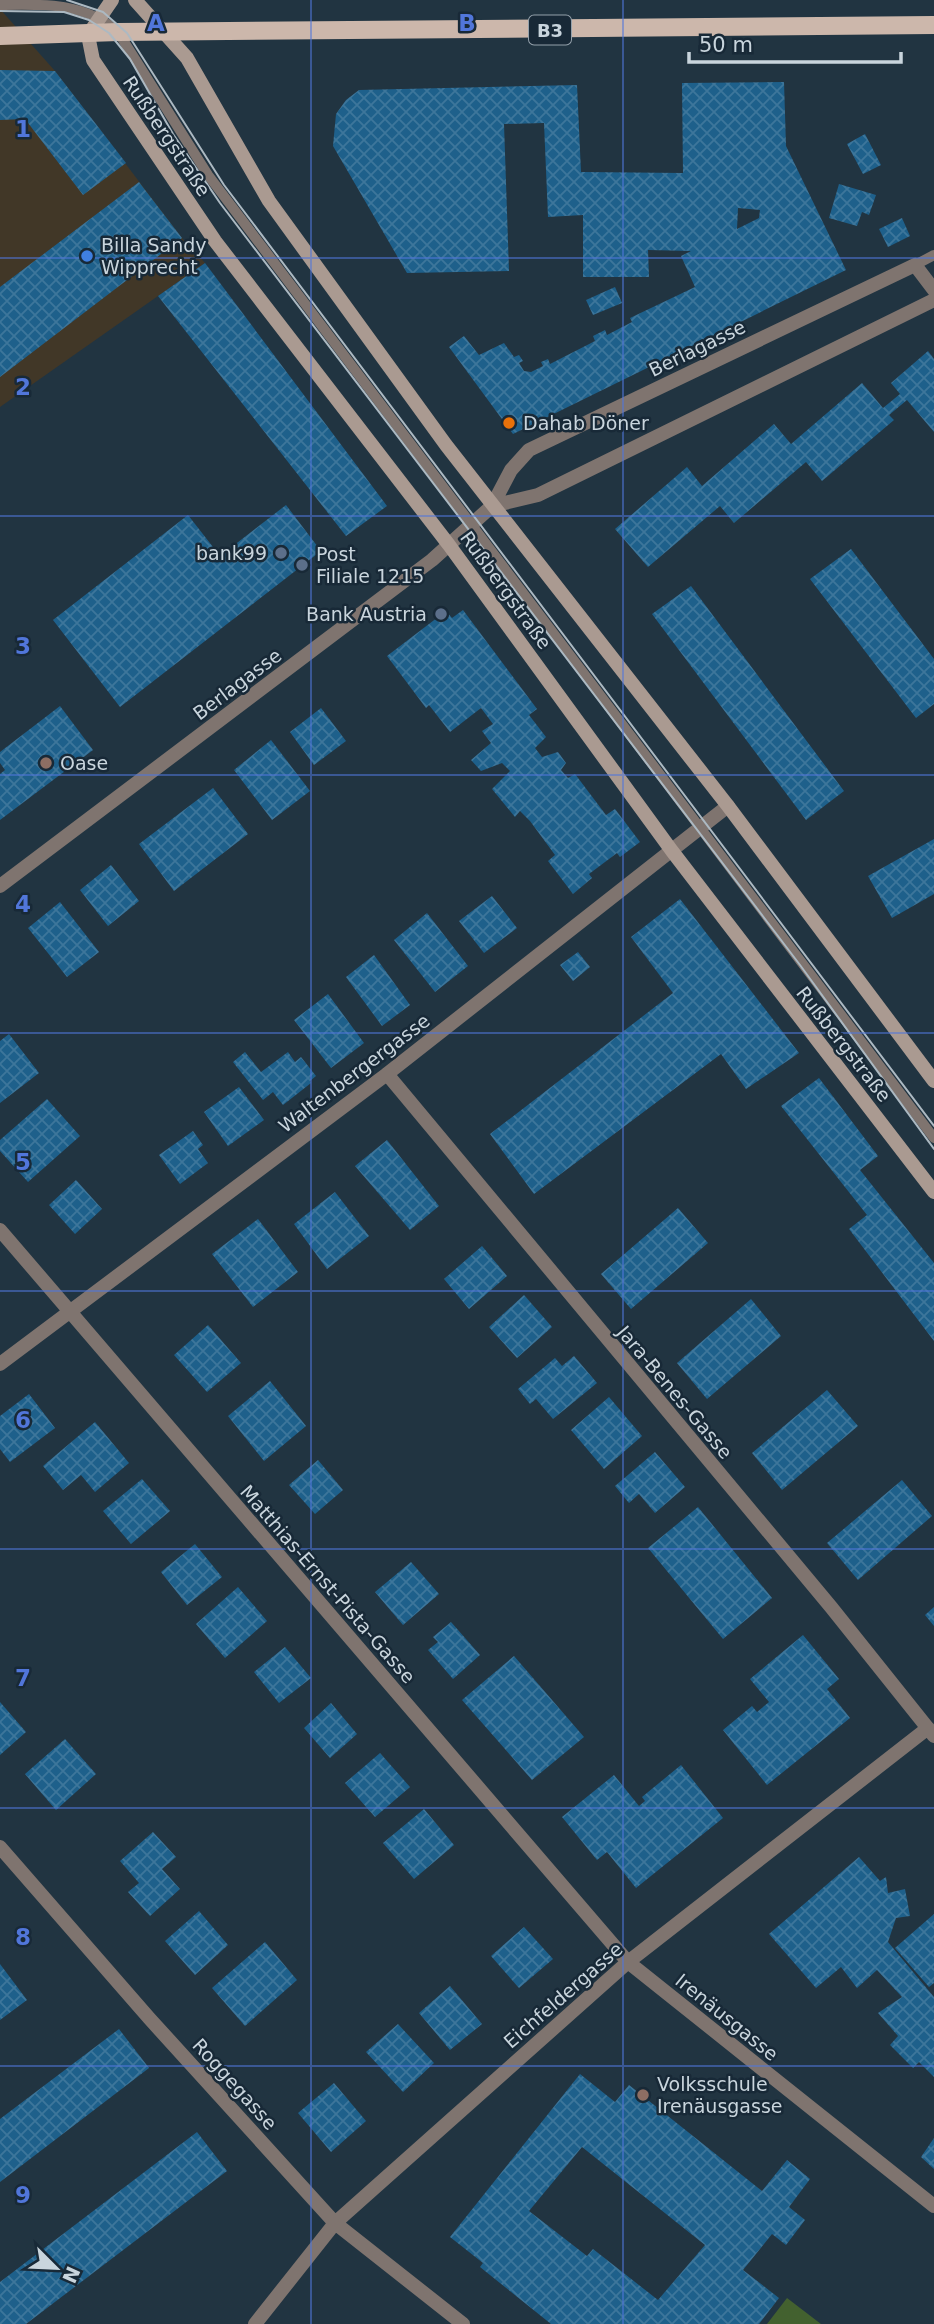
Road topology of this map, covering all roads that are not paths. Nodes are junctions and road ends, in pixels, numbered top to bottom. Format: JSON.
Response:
{"nodes":[{"id":1,"x":112,"y":0,"type":"edge"},
{"id":2,"x":135,"y":0,"type":"edge"},
{"id":3,"x":0,"y":5,"type":"edge"},
{"id":4,"x":99,"y":17,"type":"junction"},
{"id":5,"x":909,"y":25,"type":"junction"},
{"id":6,"x":934,"y":25,"type":"edge"},
{"id":7,"x":118,"y":32,"type":"junction"},
{"id":8,"x":167,"y":33,"type":"junction"},
{"id":9,"x":88,"y":35,"type":"junction"},
{"id":10,"x":934,"y":35,"type":"edge"},
{"id":11,"x":0,"y":36,"type":"edge"},
{"id":12,"x":934,"y":255,"type":"edge"},
{"id":13,"x":915,"y":265,"type":"junction"},
{"id":14,"x":934,"y":290,"type":"edge"},
{"id":15,"x":934,"y":300,"type":"edge"},
{"id":16,"x":492,"y":506,"type":"junction"},
{"id":17,"x":472,"y":524,"type":"junction"},
{"id":18,"x":449,"y":545,"type":"junction"},
{"id":19,"x":728,"y":806,"type":"junction"},
{"id":20,"x":702,"y":827,"type":"junction"},
{"id":21,"x":672,"y":850,"type":"junction"},
{"id":22,"x":0,"y":886,"type":"edge"},
{"id":23,"x":387,"y":1074,"type":"junction"},
{"id":24,"x":934,"y":1081,"type":"edge"},
{"id":25,"x":934,"y":1138,"type":"edge"},
{"id":26,"x":934,"y":1192,"type":"edge"},
{"id":27,"x":0,"y":1230,"type":"edge"},
{"id":28,"x":69,"y":1311,"type":"junction"},
{"id":29,"x":0,"y":1364,"type":"edge"},
{"id":30,"x":931,"y":1732,"type":"edge"},
{"id":31,"x":0,"y":1847,"type":"edge"},
{"id":32,"x":628,"y":1962,"type":"junction"},
{"id":33,"x":934,"y":2206,"type":"edge"},
{"id":34,"x":335,"y":2223,"type":"junction"},
{"id":35,"x":254,"y":2324,"type":"edge"},
{"id":36,"x":463,"y":2324,"type":"edge"}],
"edges":[{"from":1,"to":4,"type":"street"},
{"from":2,"to":8,"type":"street","name":"Rußbergstraße"},
{"from":3,"to":4,"type":"lane"},
{"from":4,"to":7,"type":"lane"},
{"from":4,"to":9,"type":"street"},
{"from":5,"to":6,"type":"main road","number":"B3"},
{"from":5,"to":8,"type":"main road","number":"B3"},
{"from":5,"to":10,"type":"lane"},
{"from":7,"to":8,"type":"main road","number":"B3"},
{"from":7,"to":9,"type":"main road","number":"B3"},
{"from":7,"to":17,"type":"lane"},
{"from":8,"to":16,"type":"street","name":"Rußbergstraße"},
{"from":9,"to":11,"type":"main road","number":"B3"},
{"from":9,"to":18,"type":"street","name":"Rußbergstraße"},
{"from":12,"to":13,"type":"lane"},
{"from":13,"to":14,"type":"street"},
{"from":13,"to":16,"type":"street","name":"Berlagasse"},
{"from":15,"to":16,"type":"street","name":"Berlagasse"},
{"from":16,"to":17,"type":"street","name":"Berlagasse"},
{"from":16,"to":19,"type":"street","name":"Rußbergstraße"},
{"from":17,"to":18,"type":"street","name":"Berlagasse"},
{"from":17,"to":20,"type":"lane"},
{"from":18,"to":21,"type":"street","name":"Rußbergstraße"},
{"from":18,"to":22,"type":"street","name":"Berlagasse"},
{"from":19,"to":20,"type":"street","name":"Waltenbergergasse"},
{"from":19,"to":24,"type":"street","name":"Rußbergstraße"},
{"from":20,"to":21,"type":"street","name":"Waltenbergergasse"},
{"from":20,"to":25,"type":"lane"},
{"from":21,"to":23,"type":"street","name":"Waltenbergergasse"},
{"from":21,"to":26,"type":"street","name":"Rußbergstraße"},
{"from":23,"to":28,"type":"street","name":"Waltenbergergasse"},
{"from":23,"to":30,"type":"street","name":"Jara-Benes-Gasse"},
{"from":27,"to":28,"type":"street","name":"Matthias-Ernst-Pista-Gasse"},
{"from":28,"to":29,"type":"street","name":"Waltenbergergasse"},
{"from":28,"to":32,"type":"street","name":"Matthias-Ernst-Pista-Gasse"},
{"from":30,"to":32,"type":"street","name":"Eichfeldergasse"},
{"from":31,"to":34,"type":"street","name":"Roggegasse"},
{"from":32,"to":33,"type":"street","name":"Irenäusgasse"},
{"from":32,"to":34,"type":"street","name":"Eichfeldergasse"},
{"from":34,"to":35,"type":"street","name":"Eichfeldergasse"},
{"from":34,"to":36,"type":"street","name":"Roggegasse"}]}
